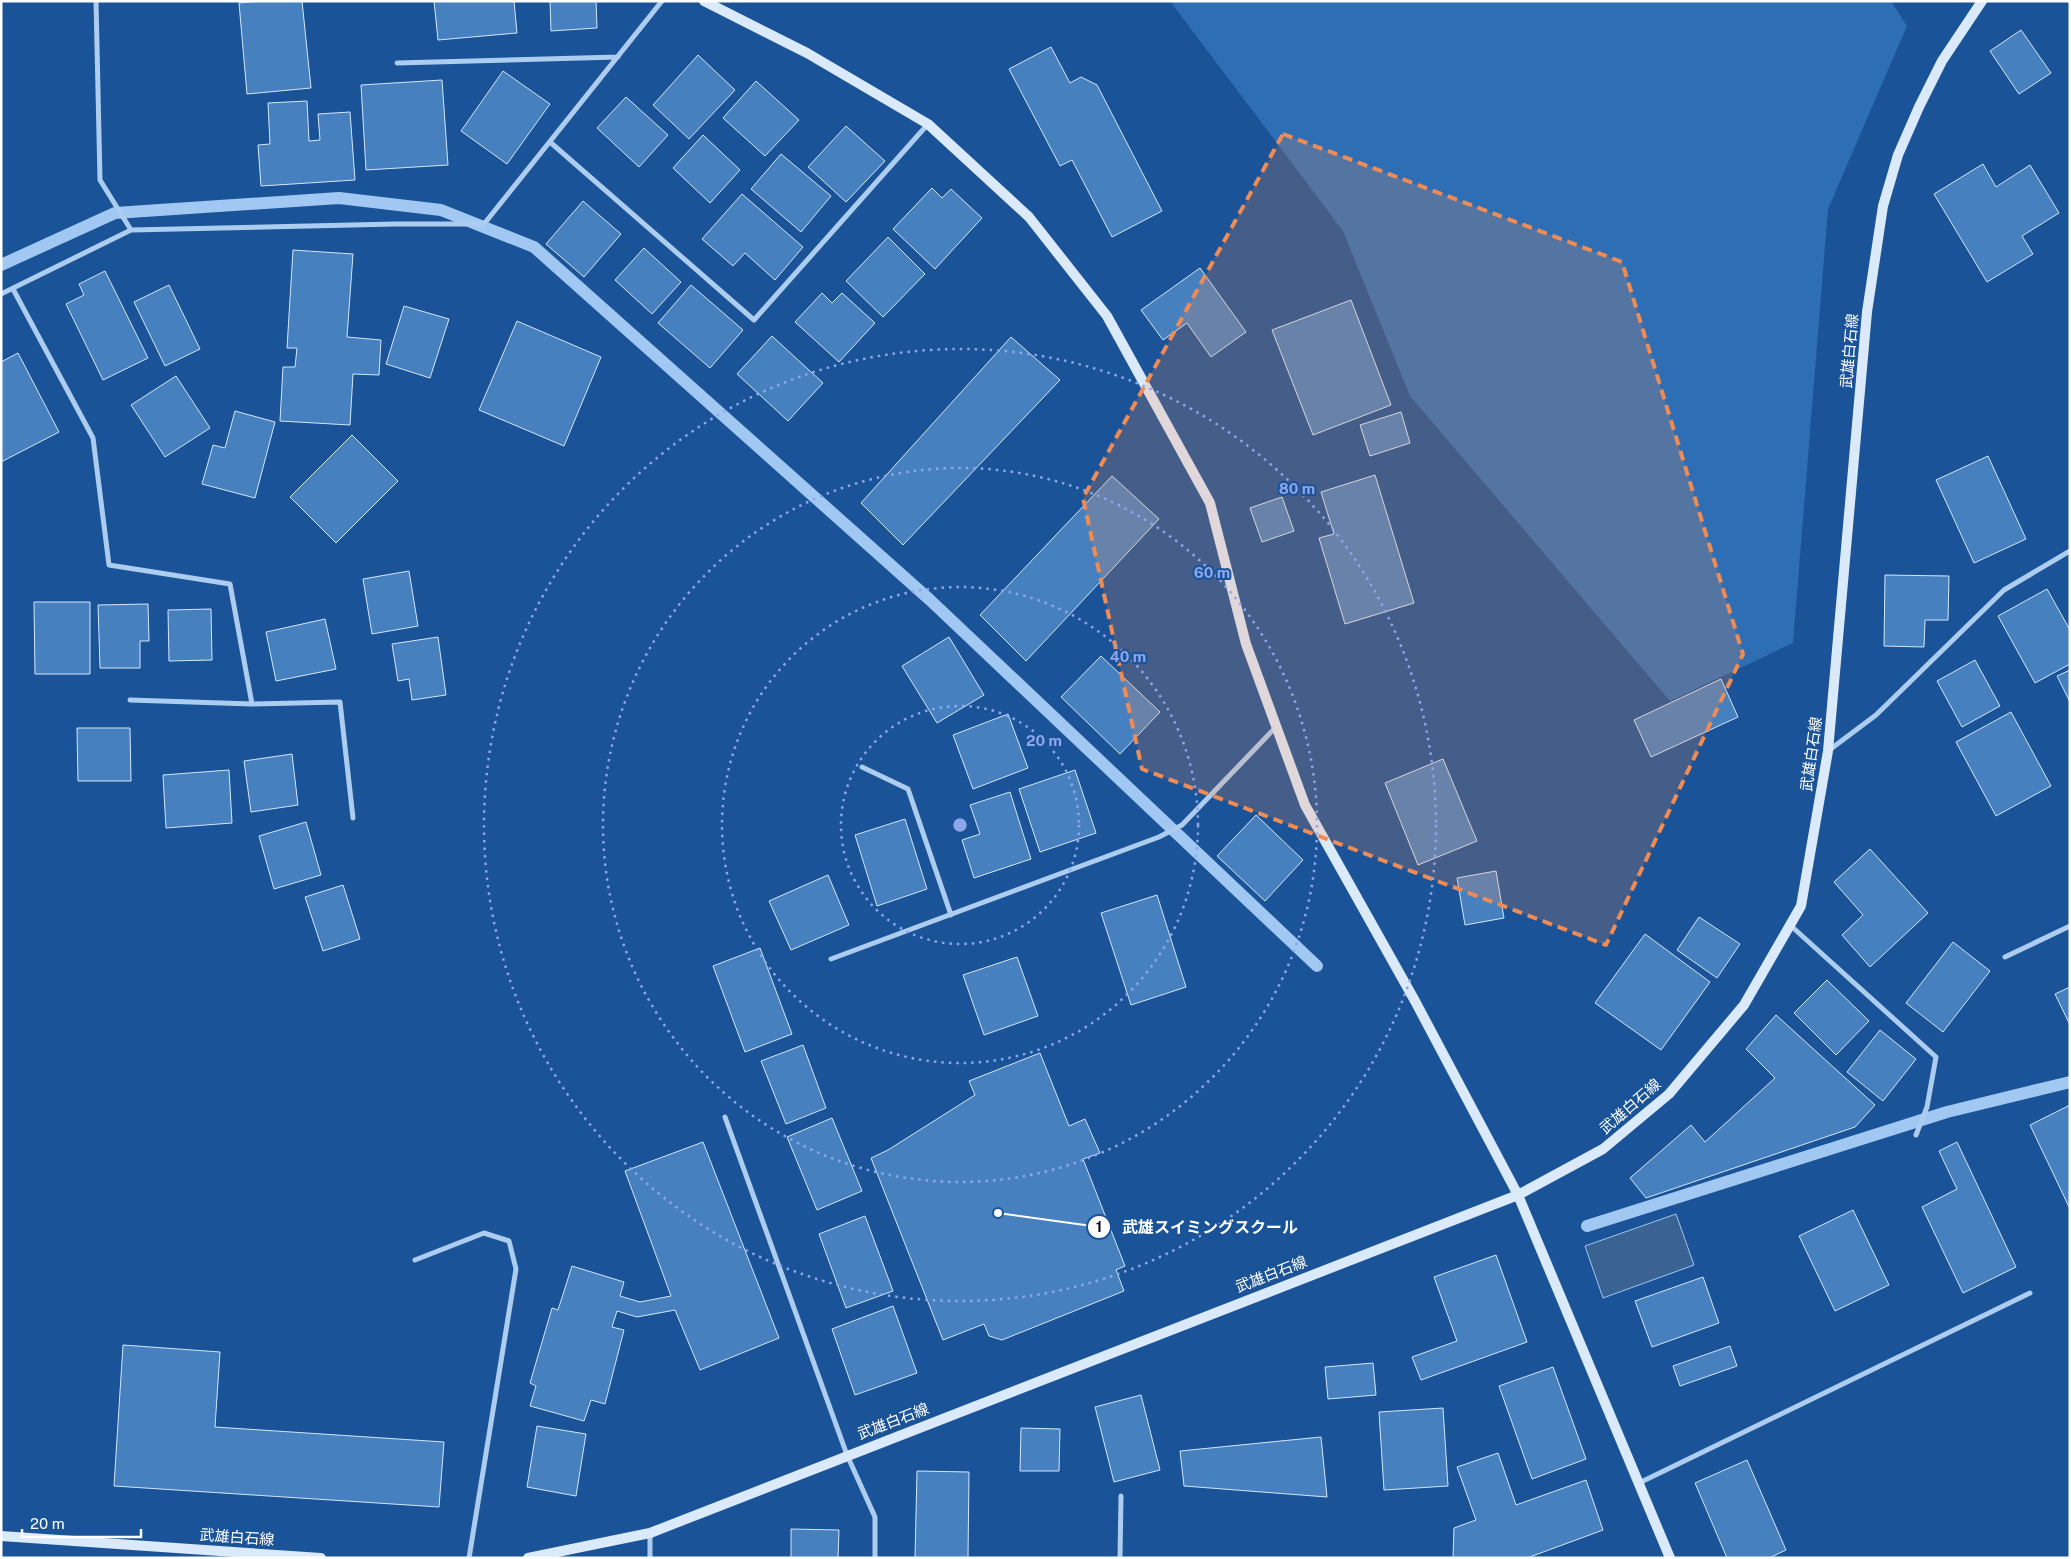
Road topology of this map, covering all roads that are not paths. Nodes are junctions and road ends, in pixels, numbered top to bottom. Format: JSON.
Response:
{"nodes":[{"id":1,"x":96,"y":1,"type":"edge"},
{"id":2,"x":662,"y":1,"type":"edge"},
{"id":3,"x":704,"y":1,"type":"edge"},
{"id":4,"x":1982,"y":1,"type":"edge"},
{"id":5,"x":618,"y":57,"type":"junction"},
{"id":6,"x":397,"y":63,"type":"dead end"},
{"id":7,"x":928,"y":124,"type":"junction"},
{"id":8,"x":550,"y":142,"type":"junction"},
{"id":9,"x":131,"y":230,"type":"junction"},
{"id":10,"x":13,"y":289,"type":"junction"},
{"id":11,"x":1,"y":294,"type":"edge"},
{"id":12,"x":2070,"y":551,"type":"edge"},
{"id":13,"x":130,"y":700,"type":"dead end"},
{"id":14,"x":252,"y":704,"type":"junction"},
{"id":15,"x":1276,"y":726,"type":"junction"},
{"id":16,"x":1828,"y":751,"type":"junction"},
{"id":17,"x":862,"y":767,"type":"dead end"},
{"id":18,"x":353,"y":818,"type":"dead end"},
{"id":19,"x":951,"y":915,"type":"junction"},
{"id":20,"x":1790,"y":925,"type":"junction"},
{"id":21,"x":2070,"y":926,"type":"edge"},
{"id":22,"x":2005,"y":957,"type":"dead end"},
{"id":23,"x":831,"y":959,"type":"dead end"},
{"id":24,"x":725,"y":1118,"type":"dead end"},
{"id":25,"x":1916,"y":1136,"type":"dead end"},
{"id":26,"x":1518,"y":1195,"type":"junction"},
{"id":27,"x":415,"y":1260,"type":"dead end"},
{"id":28,"x":2030,"y":1293,"type":"dead end"},
{"id":29,"x":847,"y":1455,"type":"junction"},
{"id":30,"x":1639,"y":1483,"type":"junction"},
{"id":31,"x":1121,"y":1496,"type":"dead end"},
{"id":32,"x":650,"y":1533,"type":"junction"},
{"id":33,"x":1,"y":1536,"type":"edge"},
{"id":34,"x":322,"y":1558,"type":"edge"},
{"id":35,"x":470,"y":1558,"type":"edge"},
{"id":36,"x":528,"y":1558,"type":"edge"},
{"id":37,"x":650,"y":1558,"type":"edge"},
{"id":38,"x":875,"y":1558,"type":"edge"},
{"id":39,"x":1120,"y":1558,"type":"edge"},
{"id":40,"x":1670,"y":1558,"type":"edge"}],
"edges":[{"from":1,"to":9,"type":"street"},
{"from":2,"to":5,"type":"street"},
{"from":3,"to":7,"type":"main road"},
{"from":4,"to":16,"type":"main road","name":"武雄白石線"},
{"from":5,"to":6,"type":"street"},
{"from":5,"to":8,"type":"street"},
{"from":7,"to":8,"type":"street"},
{"from":7,"to":15,"type":"main road"},
{"from":8,"to":9,"type":"street"},
{"from":9,"to":10,"type":"street"},
{"from":10,"to":11,"type":"street"},
{"from":10,"to":14,"type":"street"},
{"from":12,"to":16,"type":"street"},
{"from":13,"to":14,"type":"street"},
{"from":14,"to":18,"type":"street"},
{"from":15,"to":19,"type":"street"},
{"from":15,"to":26,"type":"main road"},
{"from":16,"to":20,"type":"main road","name":"武雄白石線"},
{"from":17,"to":19,"type":"street"},
{"from":19,"to":23,"type":"street"},
{"from":20,"to":25,"type":"street"},
{"from":20,"to":26,"type":"main road","name":"武雄白石線"},
{"from":21,"to":22,"type":"street"},
{"from":24,"to":29,"type":"street"},
{"from":26,"to":29,"type":"main road","name":"武雄白石線"},
{"from":26,"to":30,"type":"main road"},
{"from":27,"to":35,"type":"street"},
{"from":28,"to":30,"type":"street"},
{"from":29,"to":32,"type":"main road","name":"武雄白石線"},
{"from":29,"to":38,"type":"street"},
{"from":30,"to":40,"type":"main road"},
{"from":31,"to":39,"type":"street"},
{"from":32,"to":36,"type":"main road","name":"武雄白石線"},
{"from":32,"to":37,"type":"street"},
{"from":33,"to":34,"type":"main road","name":"武雄白石線"}]}
